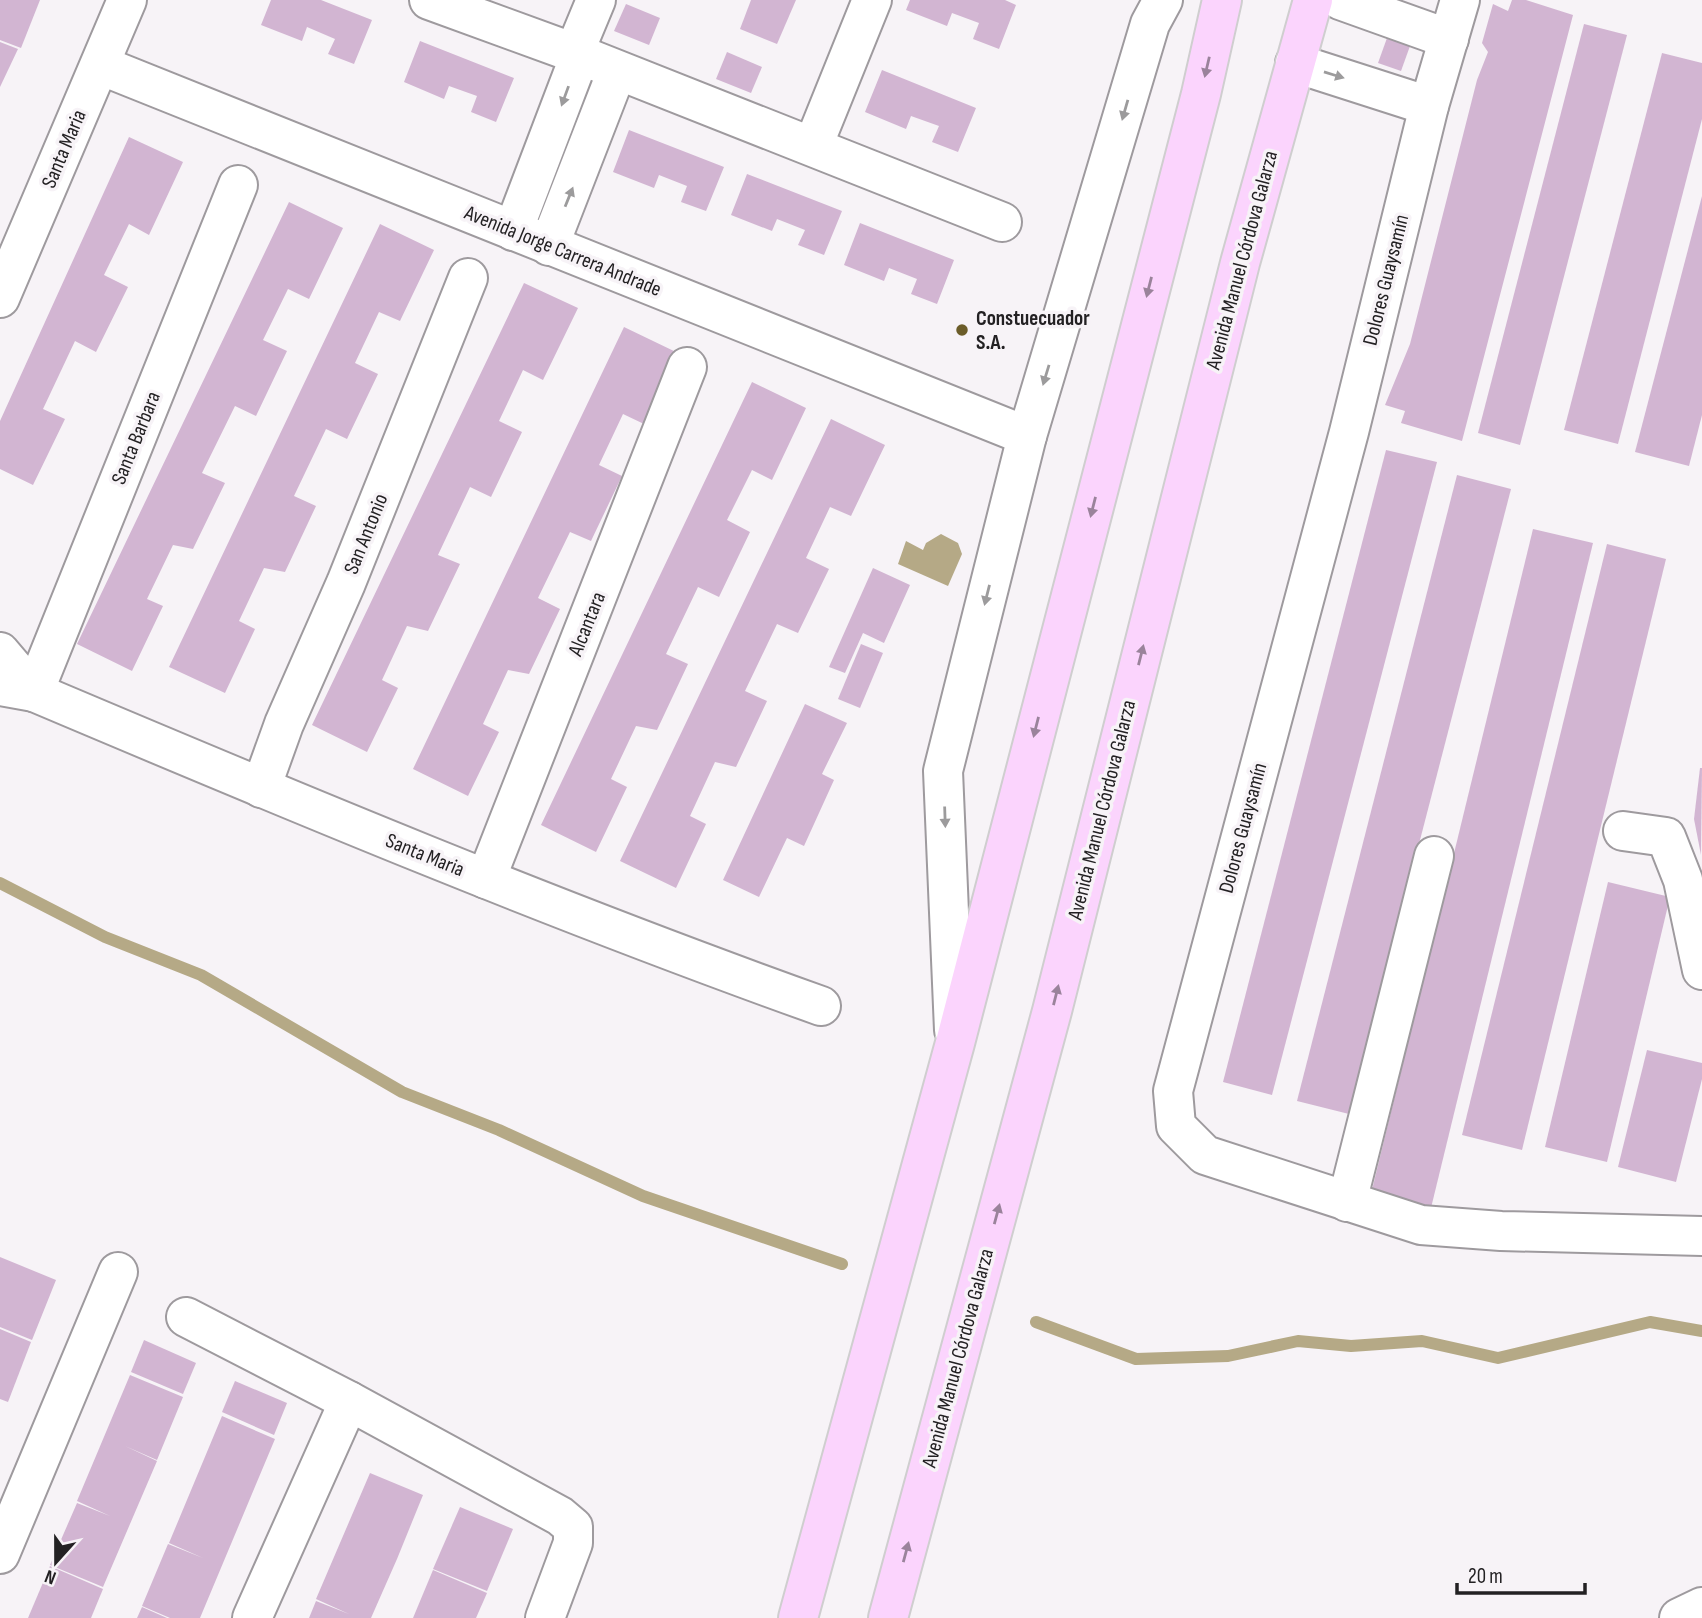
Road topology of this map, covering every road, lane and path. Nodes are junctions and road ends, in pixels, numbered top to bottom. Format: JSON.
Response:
{"nodes":[{"id":1,"x":127,"y":0,"type":"edge"},
{"id":2,"x":429,"y":0,"type":"edge"},
{"id":3,"x":596,"y":0,"type":"edge"},
{"id":4,"x":872,"y":0,"type":"edge"},
{"id":5,"x":1163,"y":0,"type":"edge"},
{"id":6,"x":1222,"y":0,"type":"edge"},
{"id":7,"x":1313,"y":0,"type":"edge"},
{"id":8,"x":1340,"y":0,"type":"edge"},
{"id":9,"x":1460,"y":0,"type":"edge"},
{"id":10,"x":1448,"y":39,"type":"junction"},
{"id":11,"x":577,"y":54,"type":"junction"},
{"id":12,"x":1295,"y":63,"type":"junction"},
{"id":13,"x":100,"y":65,"type":"junction"},
{"id":14,"x":617,"y":71,"type":"junction"},
{"id":15,"x":1429,"y":106,"type":"junction"},
{"id":16,"x":813,"y":146,"type":"junction"},
{"id":17,"x":238,"y":185,"type":"dead end"},
{"id":18,"x":1002,"y":222,"type":"dead end"},
{"id":19,"x":513,"y":231,"type":"junction"},
{"id":20,"x":549,"y":246,"type":"junction"},
{"id":21,"x":468,"y":278,"type":"dead end"},
{"id":22,"x":0,"y":298,"type":"edge"},
{"id":23,"x":687,"y":367,"type":"dead end"},
{"id":24,"x":1027,"y":436,"type":"junction"},
{"id":25,"x":0,"y":652,"type":"edge"},
{"id":26,"x":17,"y":689,"type":"edge"},
{"id":27,"x":261,"y":788,"type":"junction"},
{"id":28,"x":1623,"y":831,"type":"dead end"},
{"id":29,"x":1434,"y":856,"type":"dead end"},
{"id":30,"x":486,"y":880,"type":"junction"},
{"id":31,"x":1702,"y":970,"type":"edge"},
{"id":32,"x":821,"y":1006,"type":"dead end"},
{"id":33,"x":954,"y":1043,"type":"junction"},
{"id":34,"x":1347,"y":1202,"type":"junction"},
{"id":35,"x":1702,"y":1236,"type":"edge"},
{"id":36,"x":118,"y":1272,"type":"dead end"},
{"id":37,"x":186,"y":1317,"type":"dead end"},
{"id":38,"x":349,"y":1401,"type":"junction"},
{"id":39,"x":0,"y":1554,"type":"edge"},
{"id":40,"x":1702,"y":1607,"type":"edge"},
{"id":41,"x":252,"y":1618,"type":"edge"},
{"id":42,"x":545,"y":1618,"type":"edge"},
{"id":43,"x":798,"y":1618,"type":"edge"},
{"id":44,"x":888,"y":1618,"type":"edge"},
{"id":45,"x":1679,"y":1618,"type":"edge"}],
"edges":[{"from":1,"to":13,"type":"street","name":"Santa Maria"},
{"from":2,"to":11,"type":"street"},
{"from":3,"to":11,"type":"street"},
{"from":4,"to":16,"type":"street"},
{"from":5,"to":24,"type":"street","one_way":true},
{"from":6,"to":33,"type":"main road","one_way":true},
{"from":7,"to":12,"type":"main road","name":"Avenida Manuel Córdova Galarza"},
{"from":8,"to":10,"type":"street"},
{"from":9,"to":10,"type":"street","name":"Dolores Guaysamín"},
{"from":10,"to":15,"type":"street","name":"Dolores Guaysamín"},
{"from":11,"to":14,"type":"street"},
{"from":11,"to":19,"type":"street","one_way":true},
{"from":12,"to":15,"type":"street","one_way":true},
{"from":44,"to":12,"type":"main road","name":"Avenida Manuel Córdova Galarza","one_way":true},
{"from":13,"to":19,"type":"street","name":"Avenida Jorge Carrera Andrade"},
{"from":13,"to":22,"type":"street","name":"Santa Maria"},
{"from":14,"to":16,"type":"street"},
{"from":20,"to":14,"type":"street","one_way":true},
{"from":15,"to":34,"type":"street","name":"Dolores Guaysamín"},
{"from":16,"to":18,"type":"street"},
{"from":17,"to":26,"type":"street","name":"Santa Barbara"},
{"from":19,"to":20,"type":"street","name":"Avenida Jorge Carrera Andrade"},
{"from":20,"to":24,"type":"street","name":"Avenida Jorge Carrera Andrade"},
{"from":21,"to":27,"type":"street","name":"San Antonio"},
{"from":23,"to":30,"type":"street","name":"Alcantara"},
{"from":24,"to":33,"type":"street","one_way":true},
{"from":25,"to":26,"type":"street","name":"Santa Maria"},
{"from":26,"to":27,"type":"street","name":"Santa Maria"},
{"from":27,"to":30,"type":"street","name":"Santa Maria"},
{"from":28,"to":31,"type":"street"},
{"from":29,"to":34,"type":"street"},
{"from":30,"to":32,"type":"street","name":"Santa Maria"},
{"from":33,"to":43,"type":"main road"},
{"from":34,"to":35,"type":"street","name":"Dolores Guaysamín"},
{"from":36,"to":39,"type":"street"},
{"from":37,"to":38,"type":"street"},
{"from":38,"to":41,"type":"street"},
{"from":38,"to":42,"type":"street"},
{"from":40,"to":45,"type":"street"}]}
